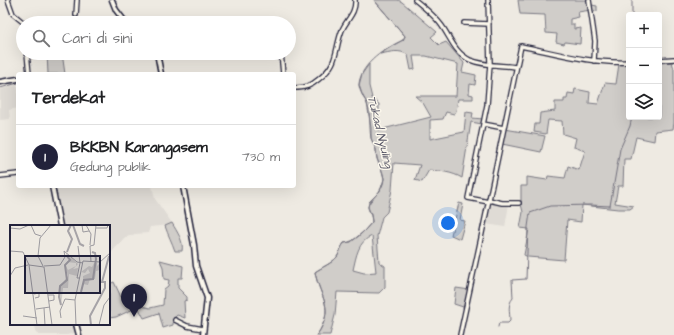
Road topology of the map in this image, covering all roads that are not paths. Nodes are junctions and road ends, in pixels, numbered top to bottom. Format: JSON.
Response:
{"nodes":[{"id":1,"x":8,"y":0,"type":"edge"},
{"id":2,"x":77,"y":0,"type":"edge"},
{"id":3,"x":112,"y":0,"type":"edge"},
{"id":4,"x":355,"y":0,"type":"edge"},
{"id":5,"x":416,"y":0,"type":"edge"},
{"id":6,"x":488,"y":0,"type":"edge"},
{"id":7,"x":589,"y":0,"type":"edge"},
{"id":8,"x":76,"y":15,"type":"dead end"},
{"id":9,"x":16,"y":16,"type":"edge"},
{"id":10,"x":121,"y":16,"type":"edge"},
{"id":11,"x":464,"y":24,"type":"dead end"},
{"id":12,"x":489,"y":24,"type":"junction"},
{"id":13,"x":674,"y":59,"type":"edge"},
{"id":14,"x":28,"y":60,"type":"edge"},
{"id":15,"x":158,"y":60,"type":"edge"},
{"id":16,"x":282,"y":60,"type":"edge"},
{"id":17,"x":662,"y":60,"type":"edge"},
{"id":18,"x":594,"y":61,"type":"junction"},
{"id":19,"x":626,"y":62,"type":"edge"},
{"id":20,"x":490,"y":64,"type":"junction"},
{"id":21,"x":516,"y":67,"type":"junction"},
{"id":22,"x":29,"y":72,"type":"edge"},
{"id":23,"x":161,"y":72,"type":"edge"},
{"id":24,"x":283,"y":72,"type":"edge"},
{"id":25,"x":16,"y":79,"type":"edge"},
{"id":26,"x":0,"y":82,"type":"edge"},
{"id":27,"x":296,"y":88,"type":"edge"},
{"id":28,"x":483,"y":124,"type":"junction"},
{"id":29,"x":504,"y":128,"type":"junction"},
{"id":30,"x":16,"y":174,"type":"edge"},
{"id":31,"x":0,"y":176,"type":"edge"},
{"id":32,"x":52,"y":188,"type":"edge"},
{"id":33,"x":183,"y":188,"type":"edge"},
{"id":34,"x":489,"y":201,"type":"junction"},
{"id":35,"x":519,"y":203,"type":"dead end"},
{"id":36,"x":60,"y":225,"type":"edge"},
{"id":37,"x":175,"y":320,"type":"dead end"},
{"id":38,"x":76,"y":325,"type":"edge"},
{"id":39,"x":203,"y":329,"type":"junction"},
{"id":40,"x":78,"y":335,"type":"edge"},
{"id":41,"x":203,"y":335,"type":"edge"},
{"id":42,"x":460,"y":335,"type":"edge"}],
"edges":[{"from":1,"to":9,"type":"street"},
{"from":2,"to":8,"type":"street"},
{"from":3,"to":10,"type":"street"},
{"from":4,"to":27,"type":"street"},
{"from":5,"to":20,"type":"street"},
{"from":6,"to":12,"type":"street"},
{"from":7,"to":18,"type":"street"},
{"from":11,"to":12,"type":"street"},
{"from":12,"to":20,"type":"street"},
{"from":13,"to":17,"type":"street"},
{"from":14,"to":22,"type":"street"},
{"from":15,"to":23,"type":"street"},
{"from":16,"to":24,"type":"street"},
{"from":18,"to":19,"type":"street"},
{"from":18,"to":21,"type":"street"},
{"from":20,"to":21,"type":"street"},
{"from":20,"to":28,"type":"street"},
{"from":21,"to":29,"type":"street"},
{"from":25,"to":26,"type":"street"},
{"from":28,"to":29,"type":"street"},
{"from":28,"to":34,"type":"street"},
{"from":29,"to":34,"type":"street"},
{"from":30,"to":31,"type":"street"},
{"from":32,"to":36,"type":"street"},
{"from":33,"to":39,"type":"street"},
{"from":34,"to":35,"type":"street"},
{"from":34,"to":42,"type":"street"},
{"from":37,"to":39,"type":"street"},
{"from":38,"to":40,"type":"street"},
{"from":39,"to":41,"type":"street"}]}
